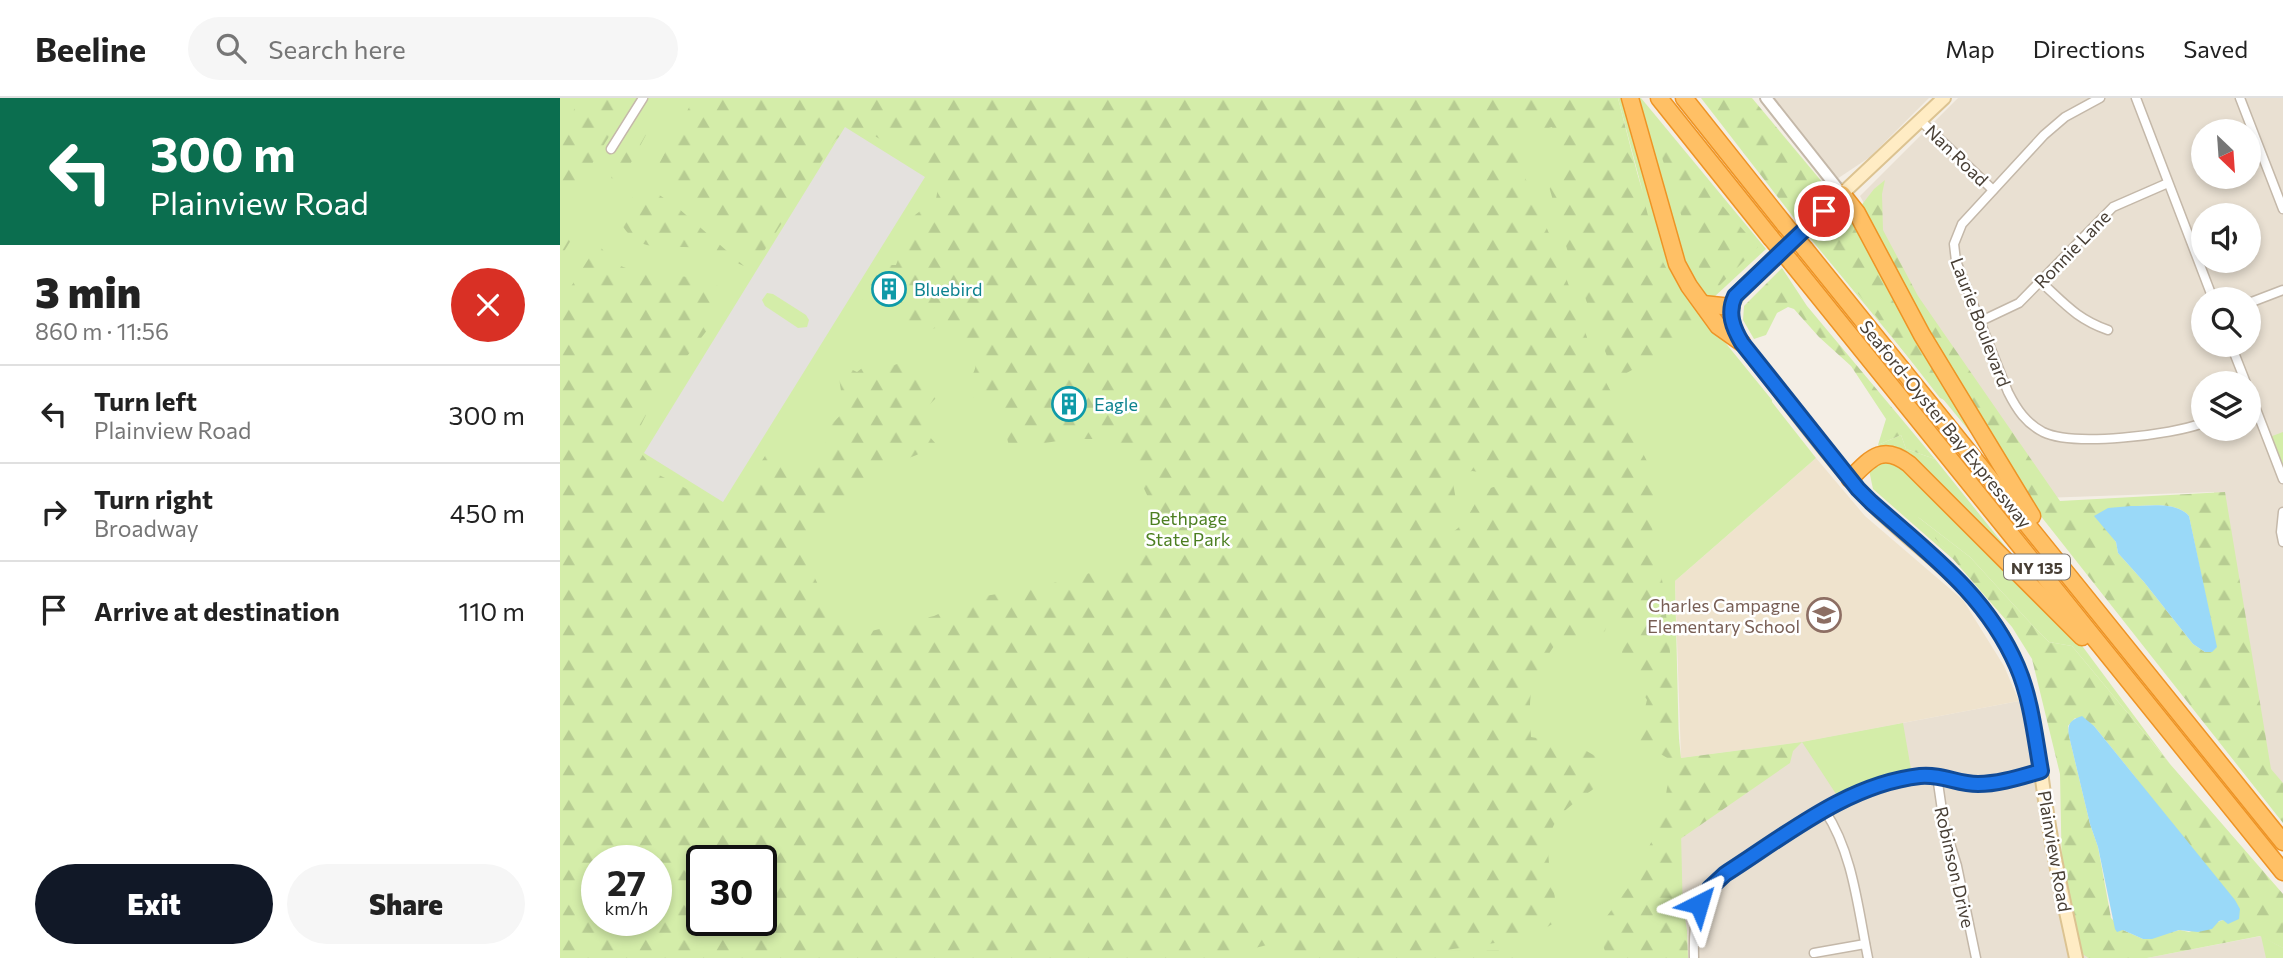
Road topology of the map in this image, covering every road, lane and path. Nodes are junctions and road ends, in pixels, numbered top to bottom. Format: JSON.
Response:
{"nodes":[{"id":1,"x":643,"y":98,"type":"edge"},
{"id":2,"x":1630,"y":98,"type":"edge"},
{"id":3,"x":1659,"y":98,"type":"edge"},
{"id":4,"x":1684,"y":98,"type":"edge"},
{"id":5,"x":1766,"y":98,"type":"edge"},
{"id":6,"x":1944,"y":98,"type":"edge"},
{"id":7,"x":2100,"y":98,"type":"edge"},
{"id":8,"x":2136,"y":98,"type":"edge"},
{"id":9,"x":2242,"y":98,"type":"edge"},
{"id":10,"x":1921,"y":121,"type":"junction"},
{"id":11,"x":611,"y":149,"type":"dead end"},
{"id":12,"x":2168,"y":183,"type":"junction"},
{"id":13,"x":1993,"y":190,"type":"junction"},
{"id":14,"x":1842,"y":194,"type":"junction"},
{"id":15,"x":2283,"y":209,"type":"edge"},
{"id":16,"x":2041,"y":282,"type":"junction"},
{"id":17,"x":2208,"y":287,"type":"edge"},
{"id":18,"x":2283,"y":290,"type":"edge"},
{"id":19,"x":2261,"y":298,"type":"edge"},
{"id":20,"x":1703,"y":304,"type":"junction"},
{"id":21,"x":1731,"y":307,"type":"junction"},
{"id":22,"x":1980,"y":321,"type":"junction"},
{"id":23,"x":2108,"y":330,"type":"dead end"},
{"id":24,"x":1742,"y":343,"type":"junction"},
{"id":25,"x":2191,"y":426,"type":"edge"},
{"id":26,"x":2261,"y":428,"type":"edge"},
{"id":27,"x":2283,"y":479,"type":"edge"},
{"id":28,"x":1850,"y":480,"type":"junction"},
{"id":29,"x":2283,"y":512,"type":"edge"},
{"id":30,"x":2283,"y":542,"type":"edge"},
{"id":31,"x":2075,"y":583,"type":"junction"},
{"id":32,"x":2139,"y":693,"type":"junction"},
{"id":33,"x":2041,"y":771,"type":"junction"},
{"id":34,"x":1937,"y":776,"type":"junction"},
{"id":35,"x":1825,"y":811,"type":"junction"},
{"id":36,"x":2283,"y":842,"type":"edge"},
{"id":37,"x":2283,"y":872,"type":"edge"},
{"id":38,"x":1865,"y":944,"type":"junction"},
{"id":39,"x":1814,"y":953,"type":"dead end"},
{"id":40,"x":1694,"y":958,"type":"edge"},
{"id":41,"x":1868,"y":958,"type":"edge"},
{"id":42,"x":1976,"y":958,"type":"edge"},
{"id":43,"x":2076,"y":958,"type":"edge"}],
"edges":[{"from":1,"to":11,"type":"street"},
{"from":2,"to":20,"type":"highway"},
{"from":3,"to":32,"type":"highway","name":"Seaford-Oyster Bay Expressway","number":"NY 135","bridge":true},
{"from":4,"to":31,"type":"highway","name":"Seaford-Oyster Bay Expressway","number":"NY 135","bridge":true},
{"from":5,"to":14,"type":"street"},
{"from":6,"to":10,"type":"main road"},
{"from":7,"to":13,"type":"street","name":"Laurie Boulevard"},
{"from":8,"to":12,"type":"street"},
{"from":9,"to":15,"type":"street"},
{"from":10,"to":13,"type":"street","name":"Nan Road"},
{"from":10,"to":14,"type":"main road"},
{"from":12,"to":16,"type":"street","name":"Ronnie Lane"},
{"from":12,"to":17,"type":"street"},
{"from":13,"to":22,"type":"street","name":"Laurie Boulevard"},
{"from":14,"to":21,"type":"main road"},
{"from":14,"to":31,"type":"highway"},
{"from":16,"to":22,"type":"street","name":"Ronnie Lane"},
{"from":16,"to":23,"type":"street"},
{"from":18,"to":19,"type":"street"},
{"from":20,"to":21,"type":"highway"},
{"from":20,"to":24,"type":"highway"},
{"from":21,"to":24,"type":"main road","name":"Plainview Road"},
{"from":22,"to":25,"type":"street","name":"Laurie Boulevard"},
{"from":24,"to":28,"type":"main road","name":"Plainview Road"},
{"from":26,"to":27,"type":"street"},
{"from":28,"to":32,"type":"highway"},
{"from":28,"to":33,"type":"main road","name":"Plainview Road"},
{"from":29,"to":30,"type":"street"},
{"from":31,"to":36,"type":"highway","name":"Seaford-Oyster Bay Expressway","number":"NY 135"},
{"from":32,"to":37,"type":"highway","name":"Seaford-Oyster Bay Expressway","number":"NY 135"},
{"from":33,"to":34,"type":"street"},
{"from":33,"to":43,"type":"main road","name":"Plainview Road"},
{"from":34,"to":35,"type":"street"},
{"from":34,"to":42,"type":"street","name":"Robinson Drive"},
{"from":35,"to":38,"type":"street"},
{"from":35,"to":40,"type":"street"},
{"from":38,"to":39,"type":"street"},
{"from":38,"to":41,"type":"street"}]}
